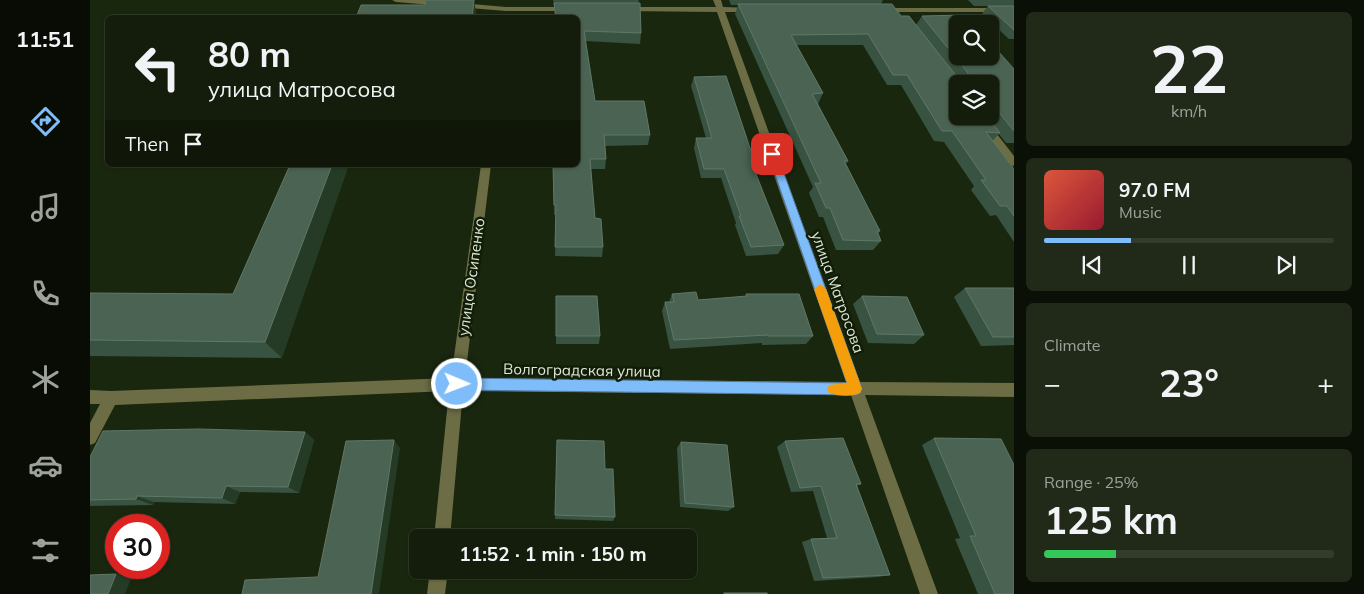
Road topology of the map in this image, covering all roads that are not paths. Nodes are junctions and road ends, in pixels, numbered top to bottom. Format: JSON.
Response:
{"nodes":[{"id":1,"x":396,"y":0,"type":"edge"},
{"id":2,"x":508,"y":0,"type":"edge"},
{"id":3,"x":890,"y":0,"type":"edge"},
{"id":4,"x":719,"y":5,"type":"edge"},
{"id":5,"x":574,"y":9,"type":"edge"},
{"id":6,"x":614,"y":9,"type":"edge"},
{"id":7,"x":760,"y":10,"type":"edge"},
{"id":8,"x":867,"y":10,"type":"edge"},
{"id":9,"x":897,"y":10,"type":"junction"},
{"id":10,"x":1014,"y":10,"type":"edge"},
{"id":11,"x":506,"y":13,"type":"edge"},
{"id":12,"x":903,"y":18,"type":"edge"},
{"id":13,"x":985,"y":125,"type":"edge"},
{"id":14,"x":1014,"y":162,"type":"edge"},
{"id":15,"x":486,"y":167,"type":"edge"},
{"id":16,"x":457,"y":384,"type":"junction"},
{"id":17,"x":856,"y":389,"type":"junction"},
{"id":18,"x":1014,"y":390,"type":"edge"},
{"id":19,"x":90,"y":397,"type":"edge"},
{"id":20,"x":111,"y":398,"type":"junction"},
{"id":21,"x":90,"y":438,"type":"edge"},
{"id":22,"x":443,"y":529,"type":"edge"},
{"id":23,"x":438,"y":579,"type":"edge"},
{"id":24,"x":436,"y":594,"type":"edge"},
{"id":25,"x":929,"y":594,"type":"edge"}],
"edges":[{"from":1,"to":11,"type":"street"},
{"from":2,"to":11,"type":"street"},
{"from":3,"to":9,"type":"street"},
{"from":4,"to":6,"type":"street"},
{"from":4,"to":7,"type":"street"},
{"from":4,"to":17,"type":"street","name":"улица Матросова"},
{"from":5,"to":11,"type":"street"},
{"from":8,"to":9,"type":"street"},
{"from":9,"to":10,"type":"street"},
{"from":9,"to":12,"type":"street"},
{"from":13,"to":14,"type":"street"},
{"from":15,"to":16,"type":"street","name":"улица Осипенко"},
{"from":16,"to":17,"type":"street","name":"Волгоградская улица"},
{"from":16,"to":20,"type":"street","name":"Волгоградская улица"},
{"from":16,"to":22,"type":"street","name":"улица Осипенко"},
{"from":17,"to":18,"type":"street","name":"Волгоградская улица"},
{"from":17,"to":25,"type":"street","name":"улица Матросова"},
{"from":19,"to":20,"type":"street","name":"Волгоградская улица"},
{"from":20,"to":21,"type":"street"},
{"from":23,"to":24,"type":"street"}]}
